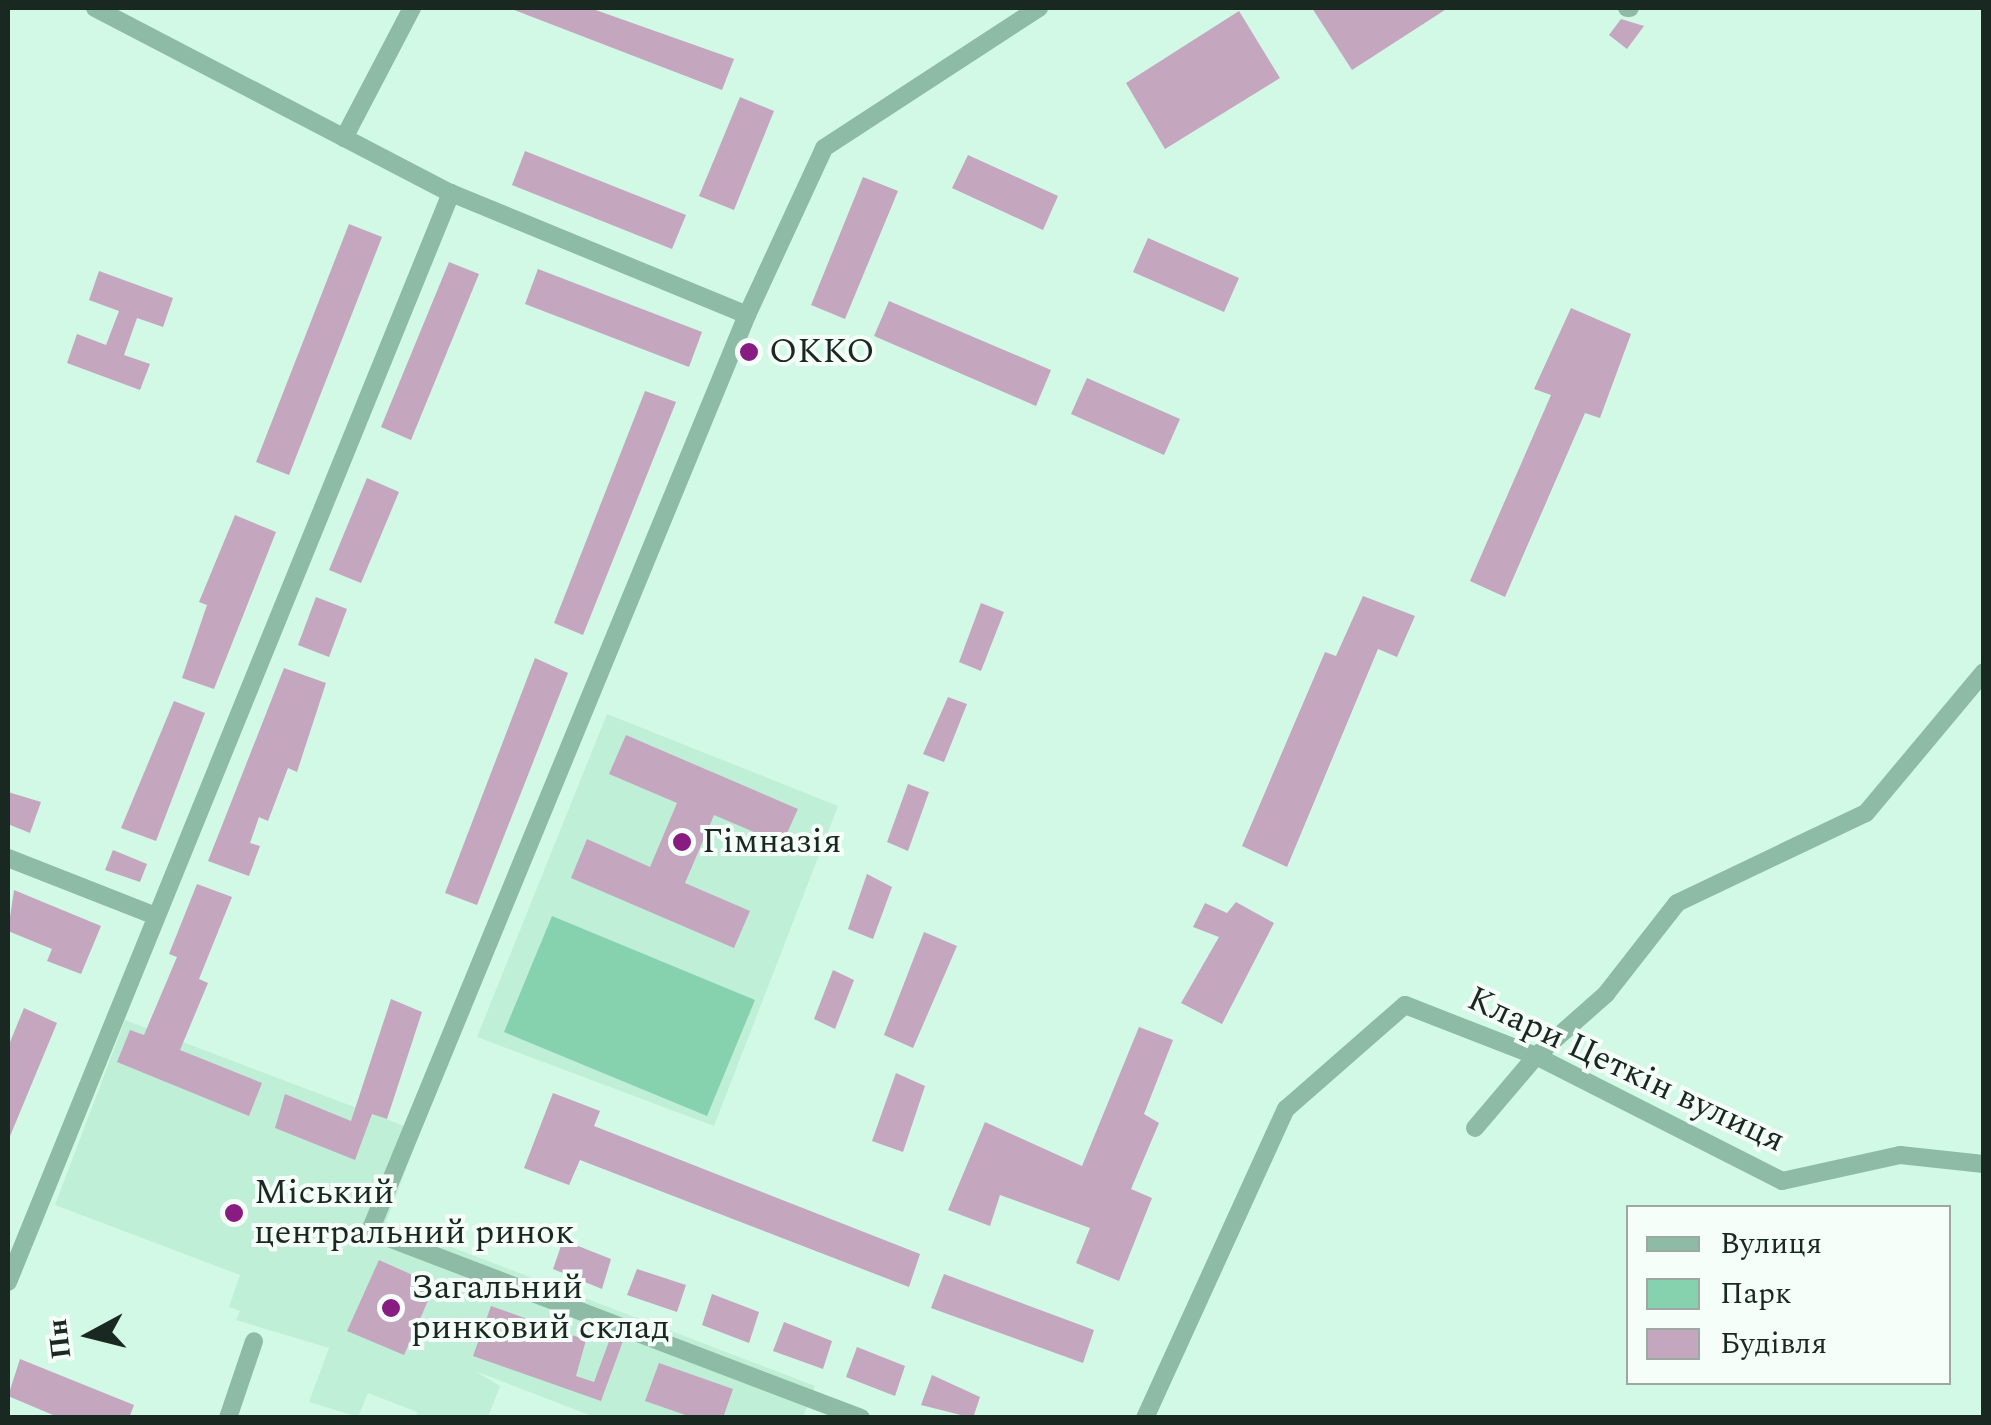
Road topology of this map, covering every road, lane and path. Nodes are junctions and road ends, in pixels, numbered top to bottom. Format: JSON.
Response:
{"nodes":[{"id":1,"x":95,"y":8,"type":"edge"},
{"id":2,"x":412,"y":8,"type":"edge"},
{"id":3,"x":1039,"y":8,"type":"edge"},
{"id":4,"x":344,"y":138,"type":"junction"},
{"id":5,"x":451,"y":193,"type":"junction"},
{"id":6,"x":747,"y":314,"type":"junction"},
{"id":7,"x":1984,"y":672,"type":"edge"},
{"id":8,"x":8,"y":858,"type":"edge"},
{"id":9,"x":156,"y":916,"type":"junction"},
{"id":10,"x":1536,"y":1056,"type":"junction"},
{"id":11,"x":1475,"y":1128,"type":"dead end"},
{"id":12,"x":1984,"y":1164,"type":"edge"},
{"id":13,"x":8,"y":1282,"type":"edge"},
{"id":14,"x":254,"y":1342,"type":"dead end"},
{"id":15,"x":228,"y":1418,"type":"edge"},
{"id":16,"x":861,"y":1418,"type":"edge"},
{"id":17,"x":1145,"y":1418,"type":"edge"}],
"edges":[{"from":1,"to":4,"type":"street"},
{"from":2,"to":4,"type":"street"},
{"from":3,"to":6,"type":"street"},
{"from":4,"to":5,"type":"street"},
{"from":5,"to":6,"type":"street"},
{"from":5,"to":9,"type":"street"},
{"from":6,"to":16,"type":"street"},
{"from":7,"to":10,"type":"street"},
{"from":8,"to":9,"type":"street"},
{"from":9,"to":13,"type":"street"},
{"from":10,"to":11,"type":"street"},
{"from":10,"to":12,"type":"street","name":"Клари Цеткін вулиця"},
{"from":10,"to":17,"type":"street","name":"Клари Цеткін вулиця"},
{"from":14,"to":15,"type":"street"}]}
